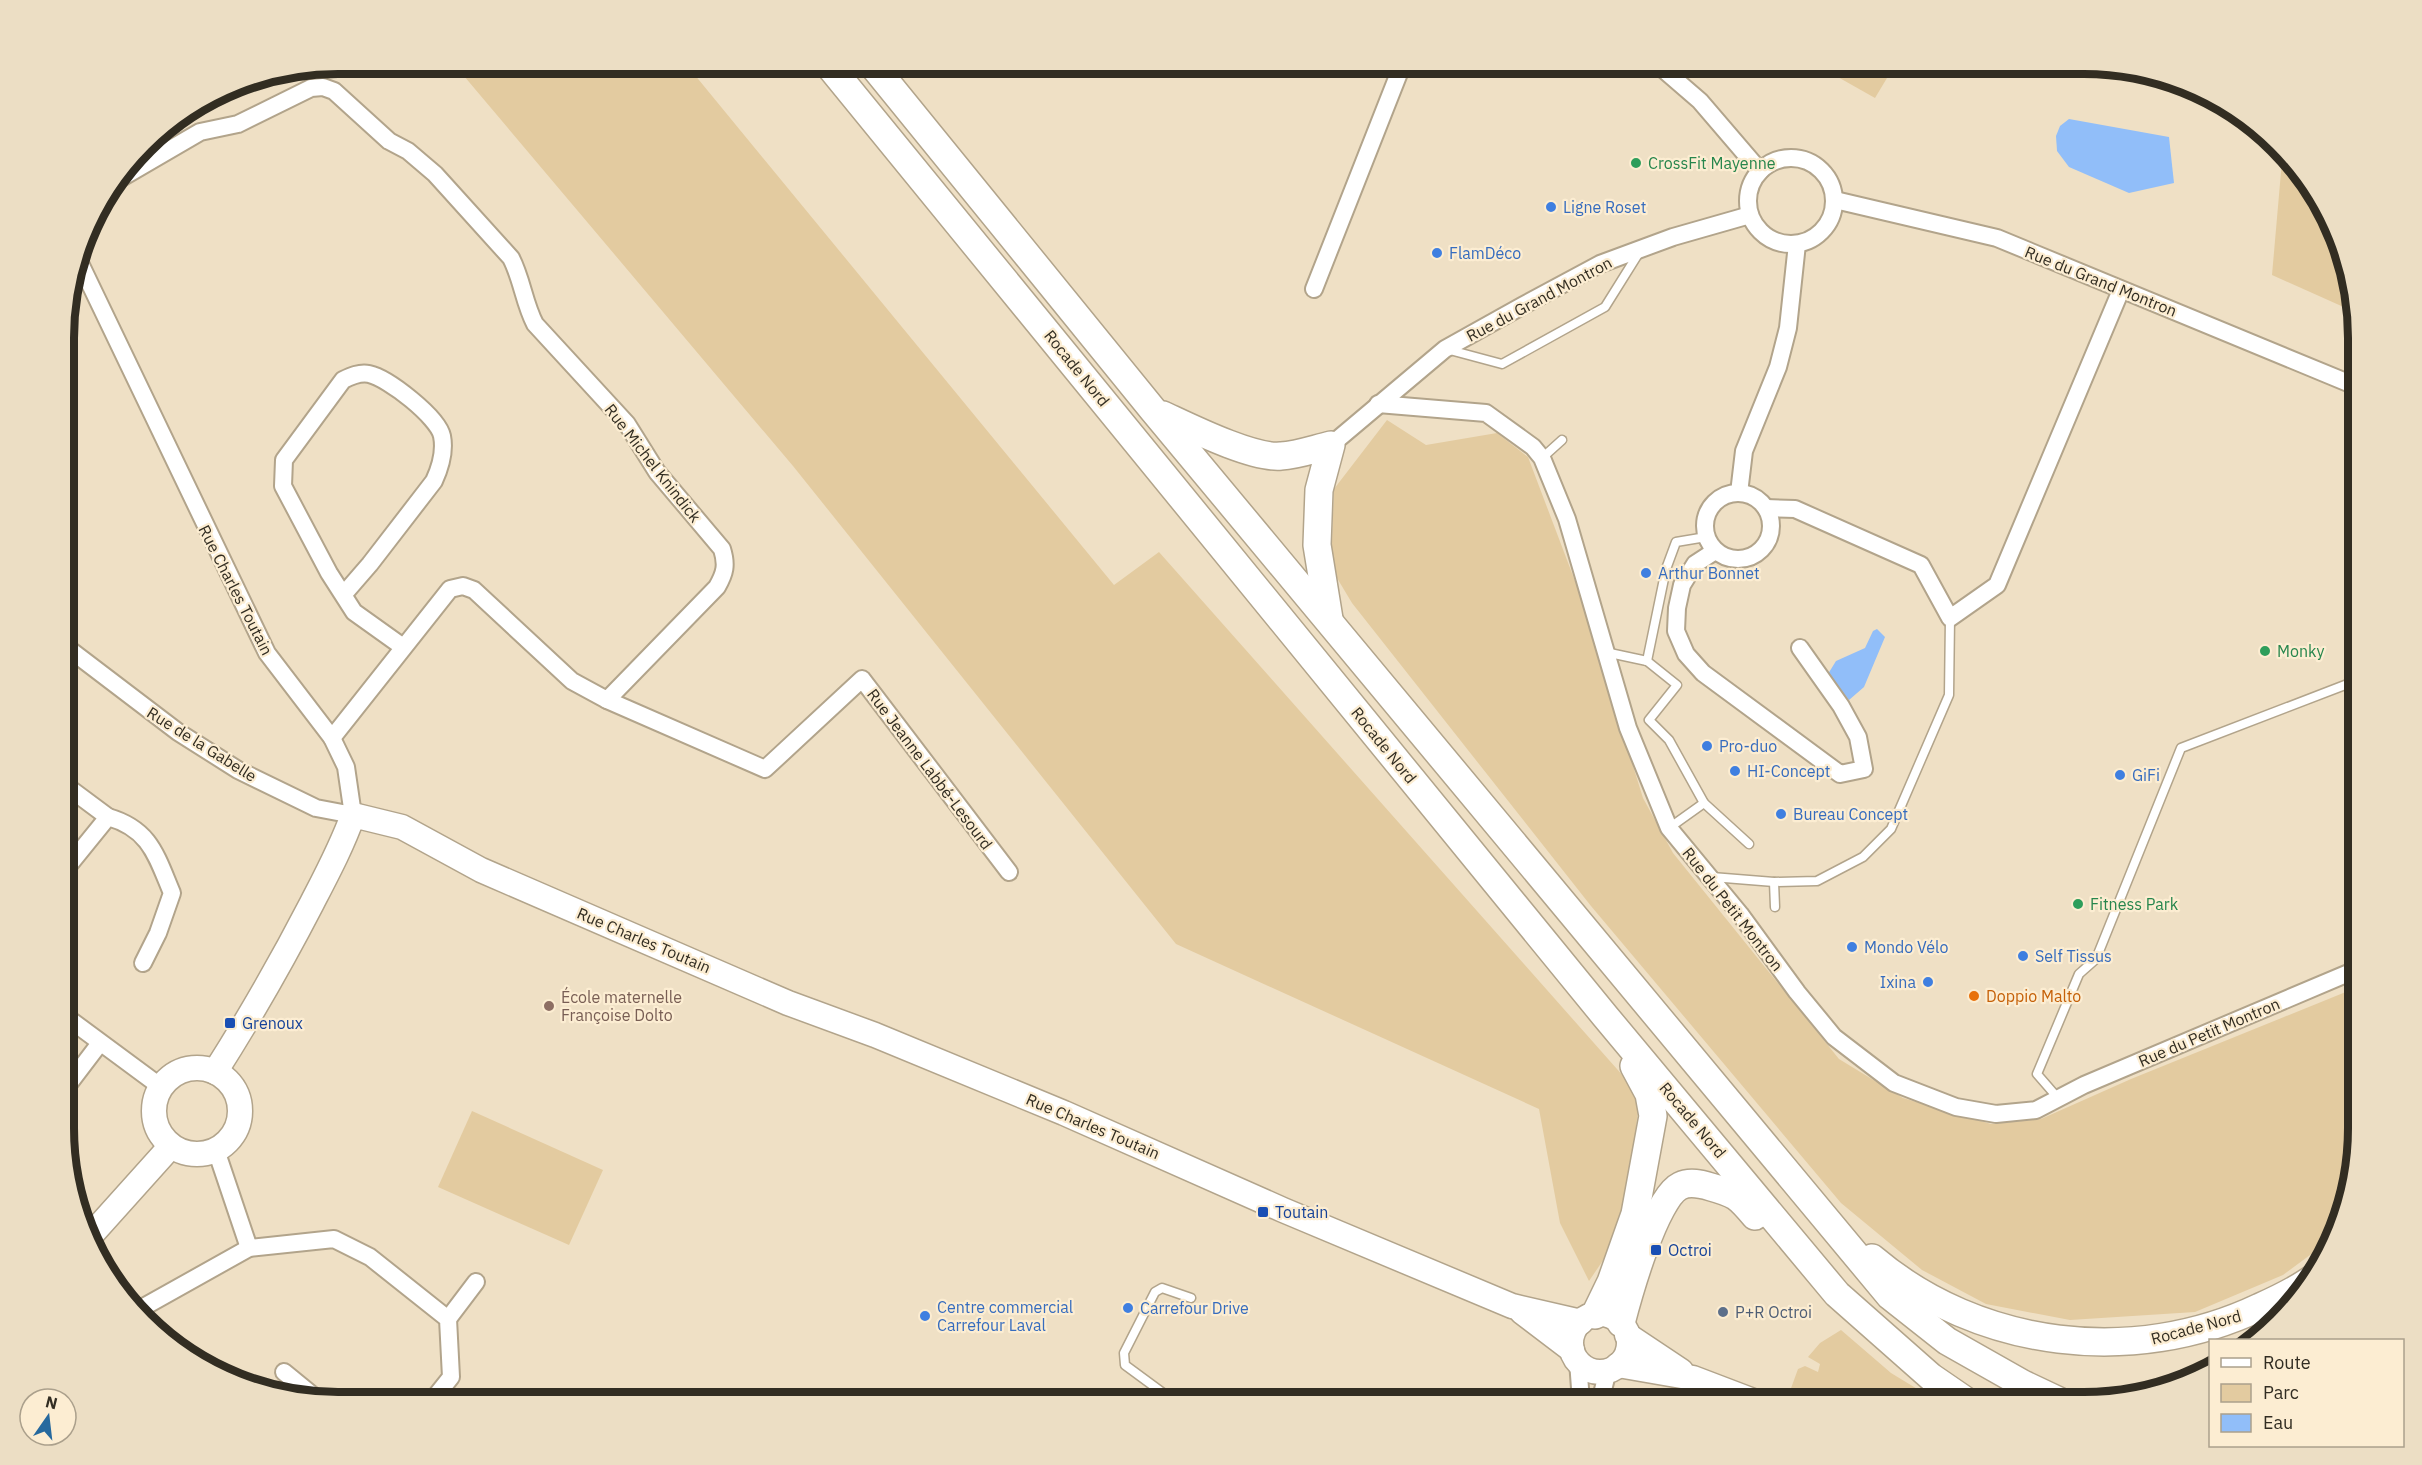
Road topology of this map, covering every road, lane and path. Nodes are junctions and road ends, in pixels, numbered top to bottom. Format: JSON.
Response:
{"nodes":[{"id":1,"x":836,"y":74,"type":"edge"},
{"id":2,"x":880,"y":74,"type":"edge"},
{"id":3,"x":1399,"y":74,"type":"edge"},
{"id":4,"x":1669,"y":74,"type":"edge"},
{"id":5,"x":132,"y":171,"type":"edge"},
{"id":6,"x":1760,"y":171,"type":"junction"},
{"id":7,"x":1835,"y":200,"type":"junction"},
{"id":8,"x":1750,"y":215,"type":"junction"},
{"id":9,"x":1797,"y":244,"type":"junction"},
{"id":10,"x":1641,"y":249,"type":"junction"},
{"id":11,"x":82,"y":268,"type":"edge"},
{"id":12,"x":1314,"y":289,"type":"dead end"},
{"id":13,"x":2121,"y":290,"type":"junction"},
{"id":14,"x":1445,"y":349,"type":"junction"},
{"id":15,"x":2348,"y":383,"type":"edge"},
{"id":16,"x":1378,"y":404,"type":"junction"},
{"id":17,"x":1154,"y":410,"type":"junction"},
{"id":18,"x":1562,"y":440,"type":"dead end"},
{"id":19,"x":1330,"y":445,"type":"junction"},
{"id":20,"x":1542,"y":458,"type":"junction"},
{"id":21,"x":1739,"y":493,"type":"junction"},
{"id":22,"x":1766,"y":508,"type":"junction"},
{"id":23,"x":1710,"y":544,"type":"junction"},
{"id":24,"x":344,"y":594,"type":"junction"},
{"id":25,"x":1950,"y":618,"type":"junction"},
{"id":26,"x":1329,"y":619,"type":"junction"},
{"id":27,"x":404,"y":647,"type":"junction"},
{"id":28,"x":1800,"y":648,"type":"dead end"},
{"id":29,"x":1604,"y":651,"type":"junction"},
{"id":30,"x":74,"y":653,"type":"edge"},
{"id":31,"x":1647,"y":661,"type":"junction"},
{"id":32,"x":2348,"y":684,"type":"edge"},
{"id":33,"x":607,"y":700,"type":"junction"},
{"id":34,"x":332,"y":738,"type":"junction"},
{"id":35,"x":74,"y":791,"type":"edge"},
{"id":36,"x":1704,"y":803,"type":"junction"},
{"id":37,"x":353,"y":815,"type":"junction"},
{"id":38,"x":108,"y":817,"type":"junction"},
{"id":39,"x":1669,"y":828,"type":"junction"},
{"id":40,"x":1749,"y":844,"type":"dead end"},
{"id":41,"x":74,"y":859,"type":"edge"},
{"id":42,"x":1009,"y":872,"type":"dead end"},
{"id":43,"x":1708,"y":877,"type":"junction"},
{"id":44,"x":1774,"y":882,"type":"junction"},
{"id":45,"x":1775,"y":907,"type":"dead end"},
{"id":46,"x":142,"y":963,"type":"dead end"},
{"id":47,"x":2348,"y":973,"type":"edge"},
{"id":48,"x":1605,"y":1016,"type":"junction"},
{"id":49,"x":74,"y":1023,"type":"edge"},
{"id":50,"x":100,"y":1043,"type":"junction"},
{"id":51,"x":215,"y":1072,"type":"junction"},
{"id":52,"x":74,"y":1077,"type":"edge"},
{"id":53,"x":161,"y":1086,"type":"junction"},
{"id":54,"x":2057,"y":1097,"type":"junction"},
{"id":55,"x":171,"y":1146,"type":"junction"},
{"id":56,"x":216,"y":1150,"type":"junction"},
{"id":57,"x":1821,"y":1215,"type":"junction"},
{"id":58,"x":95,"y":1231,"type":"edge"},
{"id":59,"x":249,"y":1248,"type":"junction"},
{"id":60,"x":476,"y":1282,"type":"dead end"},
{"id":61,"x":2290,"y":1293,"type":"edge"},
{"id":62,"x":1838,"y":1294,"type":"junction"},
{"id":63,"x":1191,"y":1298,"type":"dead end"},
{"id":64,"x":1512,"y":1306,"type":"junction"},
{"id":65,"x":144,"y":1307,"type":"edge"},
{"id":66,"x":1588,"y":1318,"type":"junction"},
{"id":67,"x":448,"y":1319,"type":"junction"},
{"id":68,"x":1624,"y":1329,"type":"junction"},
{"id":69,"x":1575,"y":1355,"type":"junction"},
{"id":70,"x":1613,"y":1368,"type":"junction"},
{"id":71,"x":284,"y":1372,"type":"dead end"},
{"id":72,"x":1693,"y":1378,"type":"junction"},
{"id":73,"x":305,"y":1389,"type":"edge"},
{"id":74,"x":439,"y":1392,"type":"edge"},
{"id":75,"x":1161,"y":1392,"type":"edge"},
{"id":76,"x":1580,"y":1392,"type":"edge"},
{"id":77,"x":1604,"y":1392,"type":"edge"},
{"id":78,"x":1730,"y":1392,"type":"edge"},
{"id":79,"x":1953,"y":1392,"type":"edge"},
{"id":80,"x":2042,"y":1392,"type":"edge"}],
"edges":[{"from":1,"to":48,"type":"main road","name":"Rocade Nord"},
{"from":2,"to":17,"type":"main road","name":"Rocade Nord"},
{"from":3,"to":12,"type":"street"},
{"from":4,"to":6,"type":"street"},
{"from":5,"to":33,"type":"street","name":"Rue Michel Knindick"},
{"from":6,"to":7,"type":"street"},
{"from":6,"to":8,"type":"street"},
{"from":7,"to":9,"type":"street"},
{"from":7,"to":13,"type":"street","name":"Rue du Grand Montron"},
{"from":8,"to":9,"type":"street"},
{"from":8,"to":10,"type":"street","name":"Rue du Grand Montron"},
{"from":9,"to":21,"type":"street"},
{"from":10,"to":14,"type":"street","name":"Rue du Grand Montron"},
{"from":10,"to":14,"type":"lane"},
{"from":11,"to":34,"type":"street","name":"Rue Charles Toutain"},
{"from":13,"to":15,"type":"street","name":"Rue du Grand Montron"},
{"from":13,"to":25,"type":"street"},
{"from":14,"to":16,"type":"street","name":"Rue du Grand Montron"},
{"from":16,"to":19,"type":"street"},
{"from":16,"to":20,"type":"street","name":"Rue du Petit Montron"},
{"from":17,"to":19,"type":"main road"},
{"from":17,"to":26,"type":"main road","name":"Rocade Nord"},
{"from":18,"to":20,"type":"lane"},
{"from":19,"to":26,"type":"main road"},
{"from":20,"to":29,"type":"street","name":"Rue du Petit Montron"},
{"from":21,"to":22,"type":"street"},
{"from":21,"to":23,"type":"street"},
{"from":22,"to":23,"type":"street"},
{"from":22,"to":25,"type":"street"},
{"from":23,"to":28,"type":"street"},
{"from":23,"to":31,"type":"lane"},
{"from":24,"to":24,"type":"street"},
{"from":24,"to":27,"type":"street"},
{"from":25,"to":44,"type":"lane"},
{"from":26,"to":57,"type":"main road","name":"Rocade Nord"},
{"from":27,"to":33,"type":"street"},
{"from":27,"to":34,"type":"street"},
{"from":29,"to":31,"type":"lane"},
{"from":29,"to":39,"type":"street","name":"Rue du Petit Montron"},
{"from":30,"to":37,"type":"street","name":"Rue de la Gabelle"},
{"from":31,"to":36,"type":"lane"},
{"from":32,"to":54,"type":"lane"},
{"from":33,"to":42,"type":"street","name":"Rue Jeanne Labbé-Lesourd"},
{"from":34,"to":37,"type":"street","name":"Rue Charles Toutain"},
{"from":35,"to":38,"type":"street"},
{"from":36,"to":39,"type":"lane"},
{"from":36,"to":40,"type":"lane"},
{"from":37,"to":51,"type":"street"},
{"from":37,"to":64,"type":"street","name":"Rue Charles Toutain"},
{"from":38,"to":41,"type":"street"},
{"from":38,"to":46,"type":"street"},
{"from":39,"to":43,"type":"street","name":"Rue du Petit Montron"},
{"from":43,"to":44,"type":"lane"},
{"from":43,"to":54,"type":"street","name":"Rue du Petit Montron"},
{"from":44,"to":45,"type":"lane"},
{"from":47,"to":54,"type":"street","name":"Rue du Petit Montron"},
{"from":48,"to":62,"type":"main road","name":"Rocade Nord"},
{"from":48,"to":66,"type":"main road"},
{"from":49,"to":50,"type":"street"},
{"from":50,"to":52,"type":"street"},
{"from":50,"to":53,"type":"street"},
{"from":51,"to":53,"type":"street"},
{"from":51,"to":56,"type":"street"},
{"from":53,"to":55,"type":"street"},
{"from":55,"to":56,"type":"street"},
{"from":55,"to":58,"type":"street"},
{"from":56,"to":59,"type":"street"},
{"from":57,"to":61,"type":"main road","name":"Rocade Nord"},
{"from":57,"to":80,"type":"main road","name":"Rocade Nord"},
{"from":59,"to":65,"type":"street"},
{"from":59,"to":67,"type":"street"},
{"from":60,"to":67,"type":"street"},
{"from":62,"to":68,"type":"main road"},
{"from":62,"to":79,"type":"main road","name":"Rocade Nord"},
{"from":63,"to":75,"type":"lane"},
{"from":64,"to":66,"type":"street","name":"Rue Charles Toutain"},
{"from":64,"to":69,"type":"street","name":"Rue Charles Toutain"},
{"from":66,"to":68,"type":"street","name":"Rue Charles Toutain"},
{"from":66,"to":69,"type":"street"},
{"from":67,"to":74,"type":"street"},
{"from":68,"to":70,"type":"street"},
{"from":68,"to":72,"type":"street","name":"Rue Charles Toutain"},
{"from":69,"to":70,"type":"street","name":"Rue Charles Toutain"},
{"from":69,"to":76,"type":"street"},
{"from":70,"to":72,"type":"street","name":"Rue Charles Toutain"},
{"from":70,"to":77,"type":"street"},
{"from":71,"to":73,"type":"street"},
{"from":72,"to":78,"type":"street","name":"Rue Charles Toutain"}]}
